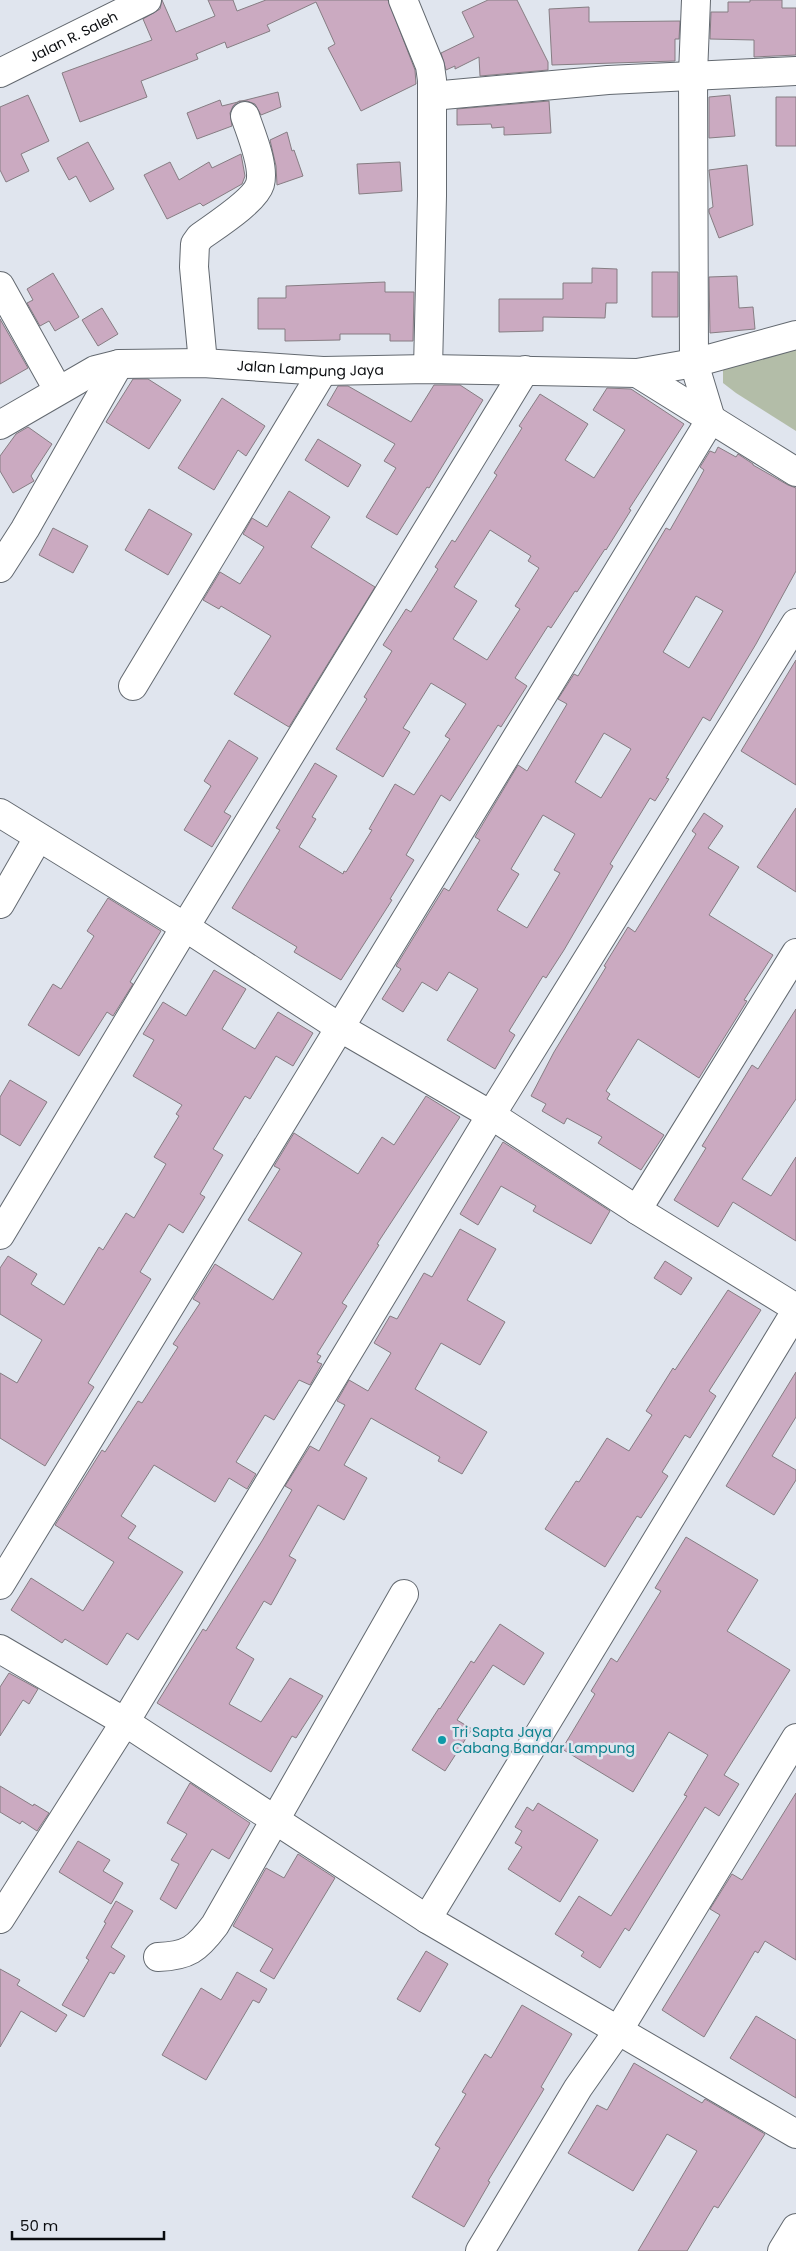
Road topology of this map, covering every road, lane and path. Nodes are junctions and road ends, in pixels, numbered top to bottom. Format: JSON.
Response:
{"nodes":[{"id":1,"x":147,"y":0,"type":"edge"},
{"id":2,"x":403,"y":0,"type":"edge"},
{"id":3,"x":696,"y":0,"type":"edge"},
{"id":4,"x":796,"y":71,"type":"edge"},
{"id":5,"x":0,"y":73,"type":"edge"},
{"id":6,"x":693,"y":74,"type":"junction"},
{"id":7,"x":432,"y":96,"type":"junction"},
{"id":8,"x":245,"y":116,"type":"dead end"},
{"id":9,"x":0,"y":286,"type":"edge"},
{"id":10,"x":796,"y":336,"type":"edge"},
{"id":11,"x":202,"y":363,"type":"junction"},
{"id":12,"x":694,"y":363,"type":"junction"},
{"id":13,"x":119,"y":364,"type":"junction"},
{"id":14,"x":428,"y":369,"type":"junction"},
{"id":15,"x":525,"y":370,"type":"junction"},
{"id":16,"x":323,"y":371,"type":"junction"},
{"id":17,"x":637,"y":373,"type":"junction"},
{"id":18,"x":58,"y":390,"type":"junction"},
{"id":19,"x":711,"y":419,"type":"junction"},
{"id":20,"x":0,"y":425,"type":"edge"},
{"id":21,"x":796,"y":472,"type":"edge"},
{"id":22,"x":0,"y":568,"type":"edge"},
{"id":23,"x":796,"y":623,"type":"edge"},
{"id":24,"x":133,"y":686,"type":"dead end"},
{"id":25,"x":0,"y":813,"type":"edge"},
{"id":26,"x":38,"y":838,"type":"junction"},
{"id":27,"x":0,"y":904,"type":"edge"},
{"id":28,"x":185,"y":927,"type":"junction"},
{"id":29,"x":796,"y":953,"type":"edge"},
{"id":30,"x":339,"y":1027,"type":"junction"},
{"id":31,"x":492,"y":1115,"type":"junction"},
{"id":32,"x":637,"y":1210,"type":"junction"},
{"id":33,"x":0,"y":1235,"type":"edge"},
{"id":34,"x":796,"y":1309,"type":"edge"},
{"id":35,"x":0,"y":1584,"type":"edge"},
{"id":36,"x":404,"y":1594,"type":"dead end"},
{"id":37,"x":0,"y":1649,"type":"edge"},
{"id":38,"x":124,"y":1722,"type":"junction"},
{"id":39,"x":796,"y":1738,"type":"edge"},
{"id":40,"x":276,"y":1820,"type":"junction"},
{"id":41,"x":0,"y":1919,"type":"edge"},
{"id":42,"x":427,"y":1919,"type":"junction"},
{"id":43,"x":158,"y":1957,"type":"dead end"},
{"id":44,"x":618,"y":2031,"type":"junction"},
{"id":45,"x":796,"y":2134,"type":"edge"},
{"id":46,"x":796,"y":2228,"type":"edge"},
{"id":47,"x":480,"y":2251,"type":"edge"},
{"id":48,"x":782,"y":2251,"type":"edge"}],
"edges":[{"from":1,"to":5,"type":"street","name":"Jalan R. Saleh"},
{"from":2,"to":7,"type":"street"},
{"from":3,"to":6,"type":"street"},
{"from":4,"to":6,"type":"street"},
{"from":6,"to":7,"type":"street"},
{"from":6,"to":12,"type":"street"},
{"from":7,"to":14,"type":"street"},
{"from":8,"to":11,"type":"street"},
{"from":9,"to":18,"type":"street"},
{"from":10,"to":12,"type":"street","name":"Jalan Lampung Jaya"},
{"from":11,"to":13,"type":"street","name":"Jalan Lampung Jaya"},
{"from":11,"to":16,"type":"street","name":"Jalan Lampung Jaya"},
{"from":12,"to":17,"type":"street","name":"Jalan Lampung Jaya"},
{"from":12,"to":19,"type":"street"},
{"from":13,"to":18,"type":"street","name":"Jalan Lampung Jaya"},
{"from":13,"to":22,"type":"street"},
{"from":14,"to":15,"type":"street","name":"Jalan Lampung Jaya"},
{"from":14,"to":16,"type":"street","name":"Jalan Lampung Jaya"},
{"from":15,"to":17,"type":"street","name":"Jalan Lampung Jaya"},
{"from":15,"to":28,"type":"street"},
{"from":16,"to":24,"type":"street"},
{"from":17,"to":19,"type":"street"},
{"from":18,"to":20,"type":"street","name":"Jalan Lampung Jaya"},
{"from":19,"to":21,"type":"street"},
{"from":19,"to":30,"type":"street"},
{"from":23,"to":31,"type":"street"},
{"from":25,"to":26,"type":"street"},
{"from":26,"to":27,"type":"street"},
{"from":26,"to":28,"type":"street"},
{"from":28,"to":30,"type":"street"},
{"from":28,"to":33,"type":"street"},
{"from":29,"to":32,"type":"street"},
{"from":30,"to":31,"type":"street"},
{"from":30,"to":35,"type":"street"},
{"from":31,"to":32,"type":"street"},
{"from":31,"to":38,"type":"street"},
{"from":32,"to":34,"type":"street"},
{"from":34,"to":42,"type":"street"},
{"from":36,"to":40,"type":"street"},
{"from":37,"to":38,"type":"street"},
{"from":38,"to":40,"type":"street"},
{"from":38,"to":41,"type":"street"},
{"from":39,"to":44,"type":"street"},
{"from":40,"to":42,"type":"street"},
{"from":40,"to":43,"type":"street"},
{"from":42,"to":44,"type":"street"},
{"from":44,"to":45,"type":"street"},
{"from":44,"to":47,"type":"street"},
{"from":46,"to":48,"type":"street"}]}
